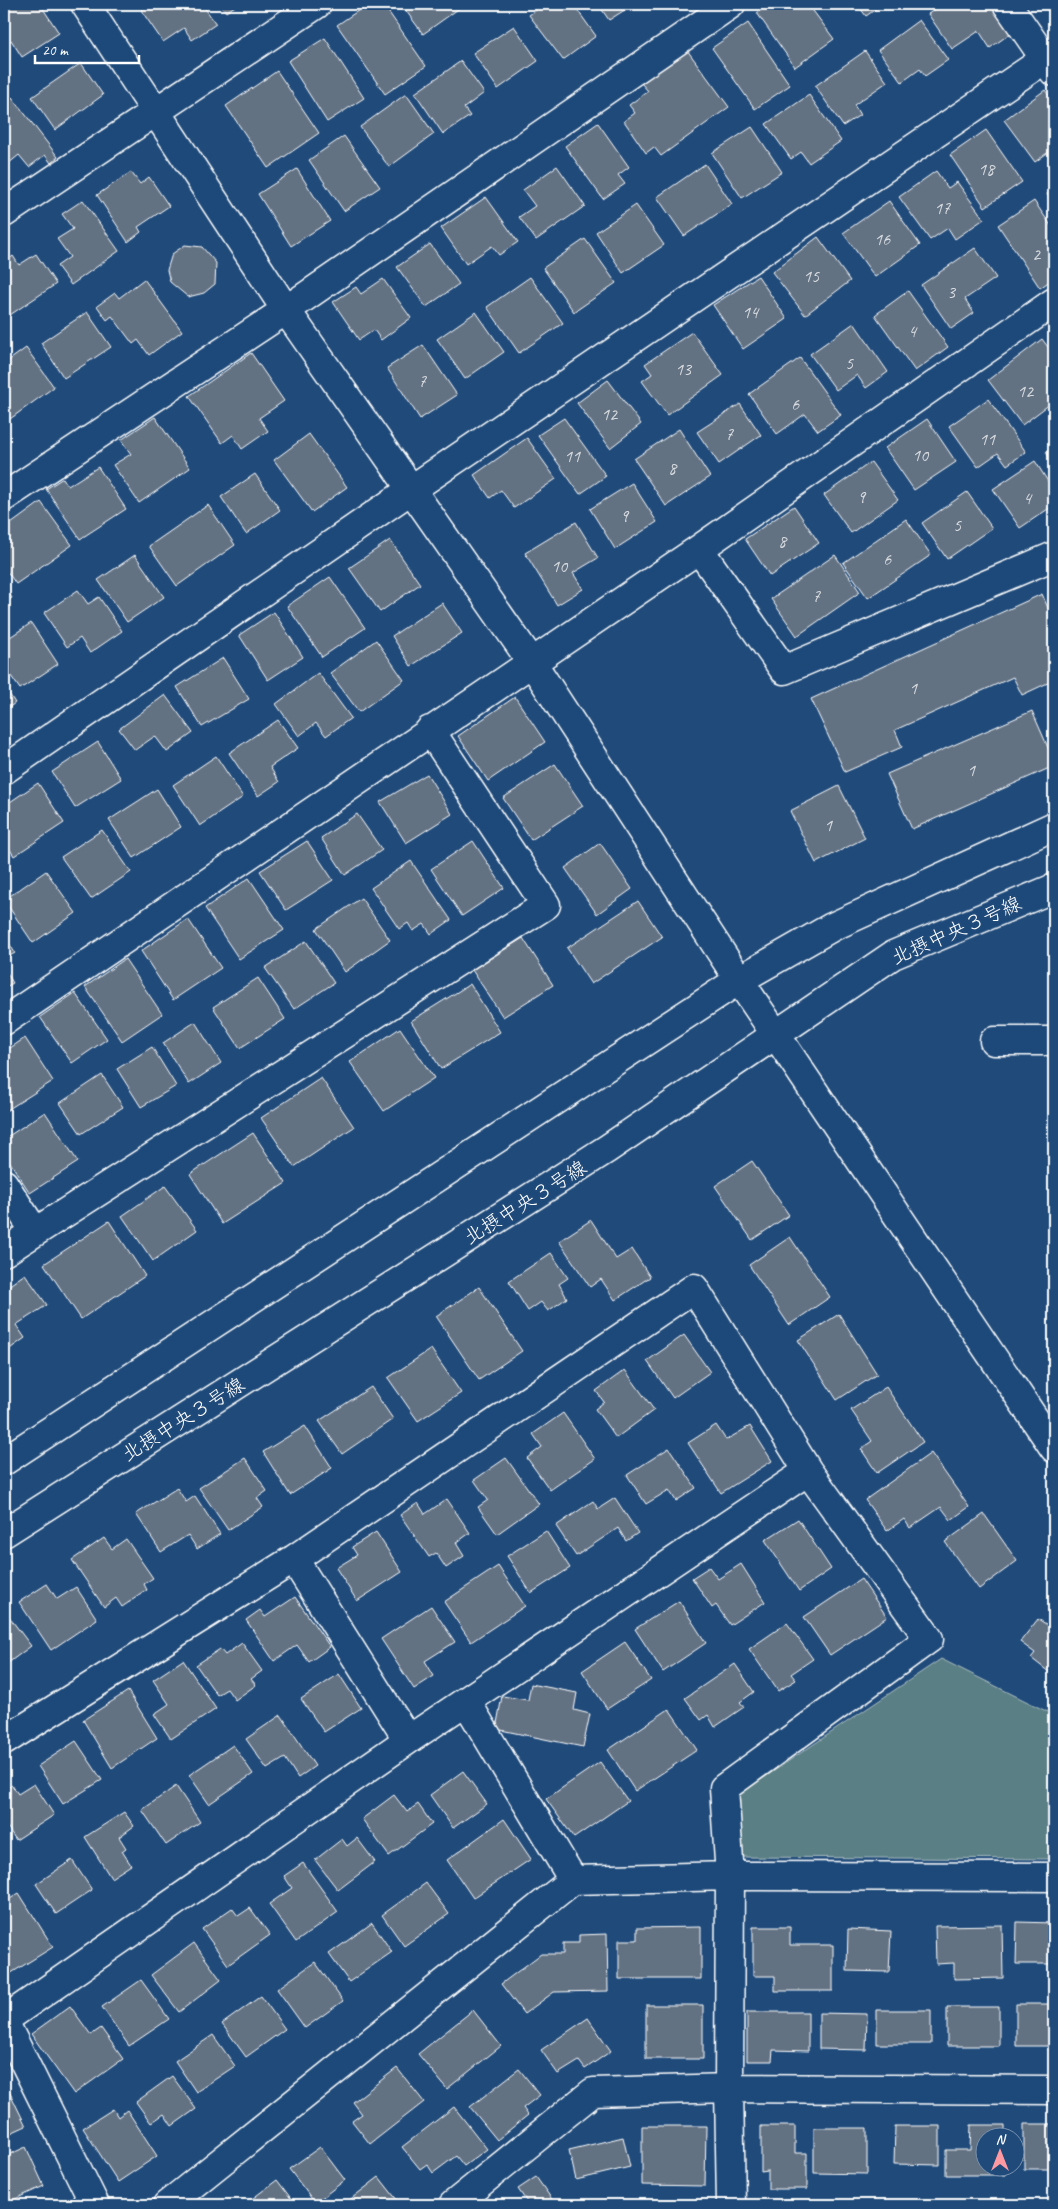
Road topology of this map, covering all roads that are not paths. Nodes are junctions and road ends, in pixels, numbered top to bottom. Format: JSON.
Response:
{"nodes":[{"id":1,"x":85,"y":4,"type":"edge"},
{"id":2,"x":317,"y":4,"type":"edge"},
{"id":3,"x":730,"y":4,"type":"edge"},
{"id":4,"x":1007,"y":4,"type":"edge"},
{"id":5,"x":1051,"y":61,"type":"edge"},
{"id":6,"x":155,"y":110,"type":"junction"},
{"id":7,"x":4,"y":213,"type":"edge"},
{"id":8,"x":1054,"y":302,"type":"edge"},
{"id":9,"x":286,"y":310,"type":"junction"},
{"id":10,"x":412,"y":489,"type":"junction"},
{"id":11,"x":4,"y":497,"type":"edge"},
{"id":12,"x":699,"y":549,"type":"junction"},
{"id":13,"x":1054,"y":556,"type":"edge"},
{"id":14,"x":531,"y":661,"type":"junction"},
{"id":15,"x":430,"y":730,"type":"junction"},
{"id":16,"x":4,"y":770,"type":"edge"},
{"id":17,"x":1054,"y":826,"type":"edge"},
{"id":18,"x":1054,"y":888,"type":"edge"},
{"id":19,"x":739,"y":980,"type":"junction"},
{"id":20,"x":4,"y":1021,"type":"edge"},
{"id":21,"x":777,"y":1036,"type":"junction"},
{"id":22,"x":994,"y":1041,"type":"dead end"},
{"id":23,"x":1054,"y":1041,"type":"edge"},
{"id":24,"x":4,"y":1184,"type":"edge"},
{"id":25,"x":36,"y":1232,"type":"junction"},
{"id":26,"x":4,"y":1252,"type":"edge"},
{"id":27,"x":1054,"y":1448,"type":"edge"},
{"id":28,"x":4,"y":1461,"type":"edge"},
{"id":29,"x":808,"y":1471,"type":"junction"},
{"id":30,"x":4,"y":1533,"type":"edge"},
{"id":31,"x":294,"y":1559,"type":"junction"},
{"id":32,"x":466,"y":1701,"type":"junction"},
{"id":33,"x":408,"y":1740,"type":"junction"},
{"id":34,"x":4,"y":1741,"type":"edge"},
{"id":35,"x":730,"y":1876,"type":"junction"},
{"id":36,"x":1054,"y":1877,"type":"edge"},
{"id":37,"x":573,"y":1880,"type":"junction"},
{"id":38,"x":4,"y":2020,"type":"edge"},
{"id":39,"x":729,"y":2088,"type":"junction"},
{"id":40,"x":1054,"y":2090,"type":"edge"},
{"id":41,"x":95,"y":2205,"type":"edge"},
{"id":42,"x":167,"y":2205,"type":"edge"},
{"id":43,"x":452,"y":2205,"type":"edge"},
{"id":44,"x":731,"y":2205,"type":"edge"}],
"edges":[{"from":1,"to":6,"type":"street"},
{"from":2,"to":6,"type":"street"},
{"from":3,"to":9,"type":"street"},
{"from":4,"to":5,"type":"street"},
{"from":5,"to":10,"type":"street"},
{"from":6,"to":7,"type":"street"},
{"from":6,"to":9,"type":"street"},
{"from":8,"to":12,"type":"street"},
{"from":9,"to":10,"type":"street"},
{"from":9,"to":11,"type":"street"},
{"from":10,"to":14,"type":"street"},
{"from":10,"to":16,"type":"street"},
{"from":12,"to":13,"type":"street"},
{"from":12,"to":14,"type":"street"},
{"from":14,"to":15,"type":"street"},
{"from":14,"to":19,"type":"street"},
{"from":15,"to":20,"type":"street"},
{"from":15,"to":25,"type":"street"},
{"from":17,"to":19,"type":"street"},
{"from":18,"to":21,"type":"street","name":"北摂中央３号線"},
{"from":19,"to":21,"type":"street"},
{"from":19,"to":28,"type":"street"},
{"from":21,"to":27,"type":"street"},
{"from":21,"to":30,"type":"street","name":"北摂中央３号線"},
{"from":22,"to":23,"type":"street"},
{"from":24,"to":25,"type":"street"},
{"from":25,"to":26,"type":"street"},
{"from":29,"to":31,"type":"street"},
{"from":29,"to":32,"type":"street"},
{"from":29,"to":35,"type":"street"},
{"from":31,"to":33,"type":"street"},
{"from":31,"to":34,"type":"street"},
{"from":32,"to":33,"type":"street"},
{"from":32,"to":37,"type":"street"},
{"from":33,"to":38,"type":"street"},
{"from":35,"to":36,"type":"street"},
{"from":35,"to":37,"type":"street"},
{"from":35,"to":39,"type":"street"},
{"from":37,"to":42,"type":"street"},
{"from":38,"to":41,"type":"street"},
{"from":39,"to":40,"type":"street"},
{"from":39,"to":43,"type":"street"},
{"from":39,"to":44,"type":"street"}]}
